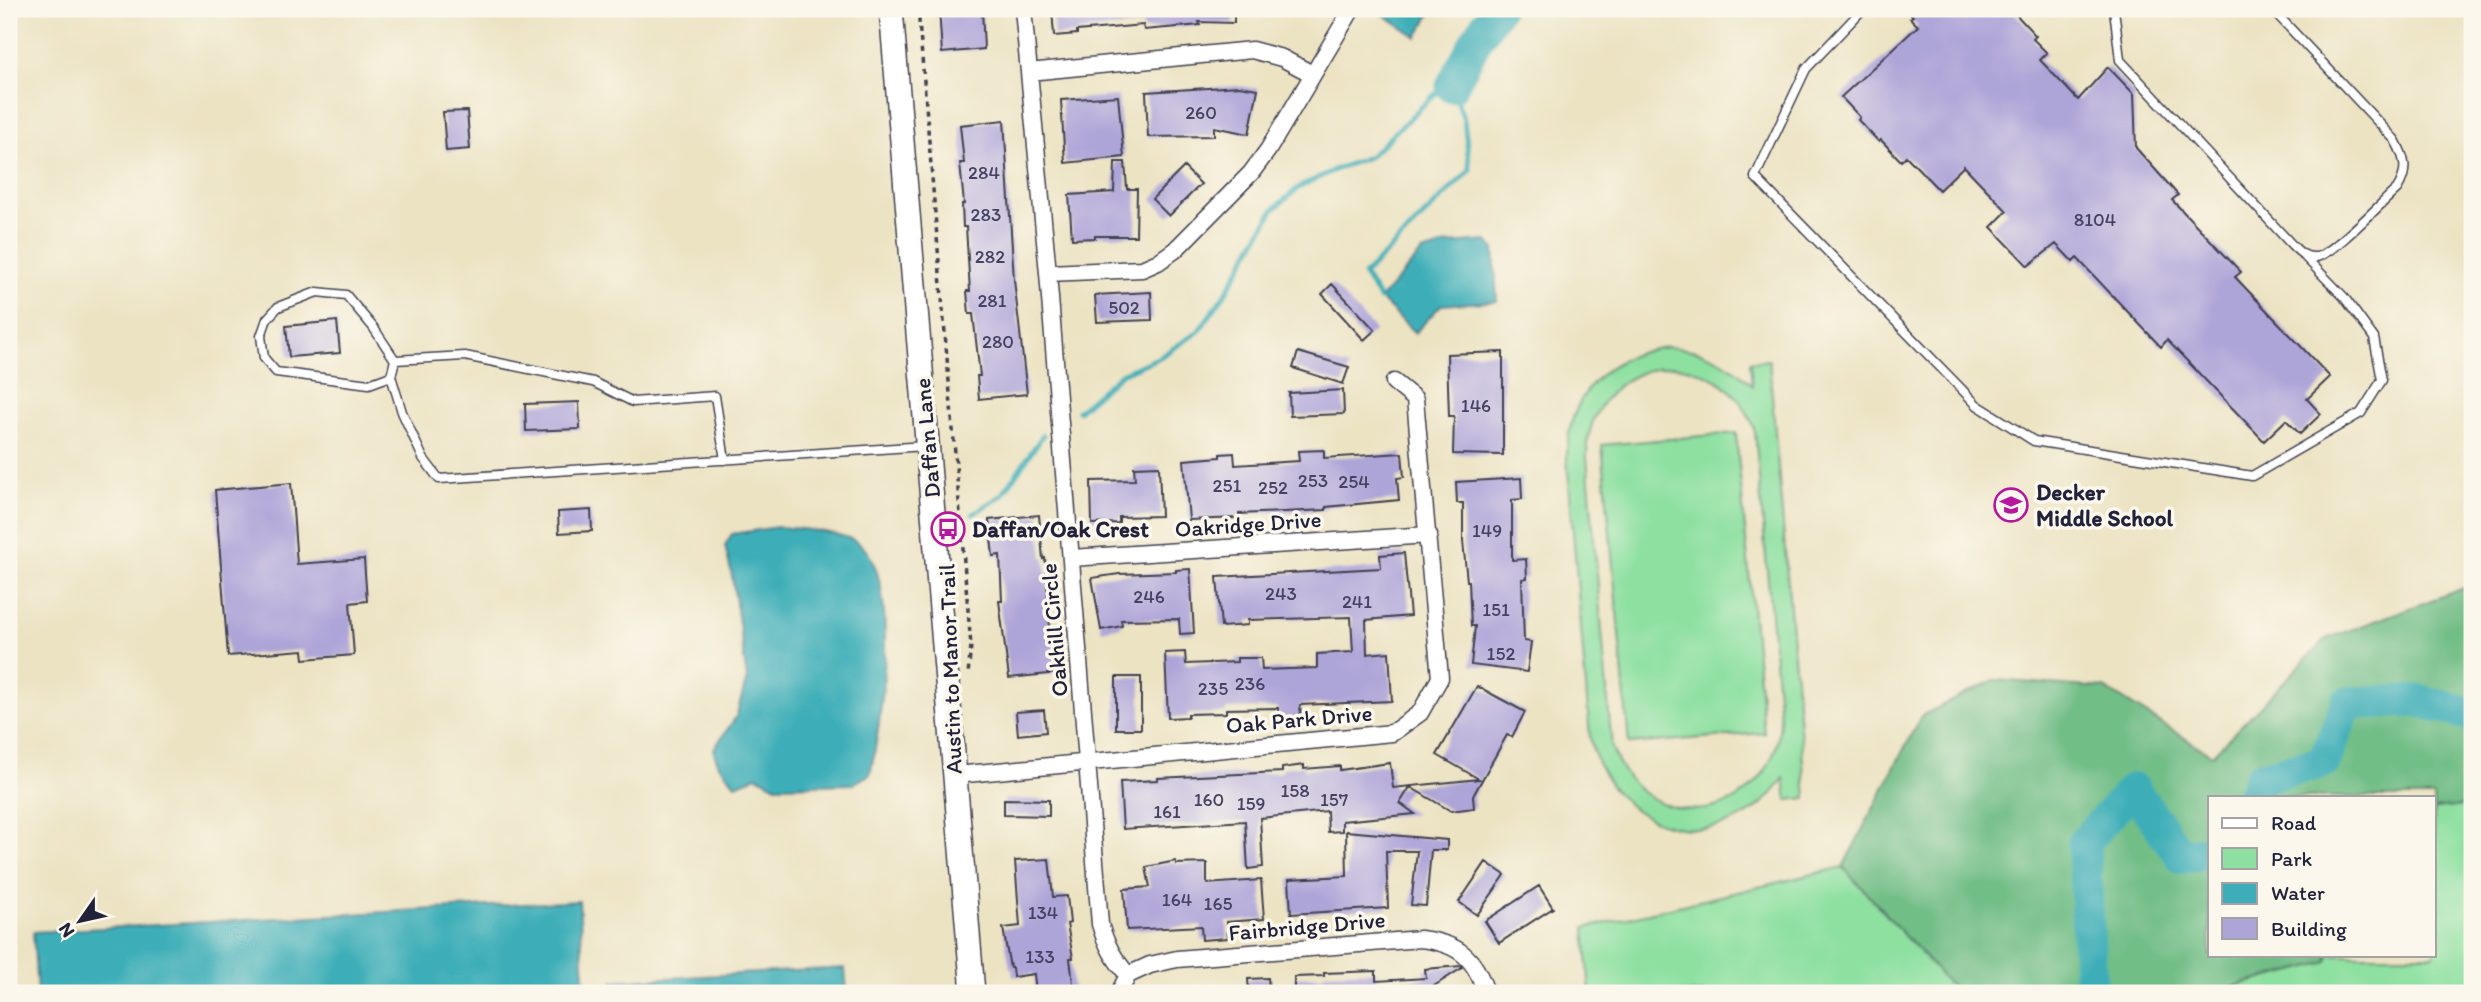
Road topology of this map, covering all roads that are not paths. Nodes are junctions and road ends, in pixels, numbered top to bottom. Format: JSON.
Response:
{"nodes":[{"id":1,"x":891,"y":9,"type":"edge"},
{"id":2,"x":1023,"y":9,"type":"edge"},
{"id":3,"x":1352,"y":9,"type":"edge"},
{"id":4,"x":1863,"y":9,"type":"edge"},
{"id":5,"x":2114,"y":9,"type":"edge"},
{"id":6,"x":2272,"y":9,"type":"edge"},
{"id":7,"x":1029,"y":72,"type":"junction"},
{"id":8,"x":1312,"y":74,"type":"junction"},
{"id":9,"x":2304,"y":256,"type":"junction"},
{"id":10,"x":1048,"y":273,"type":"junction"},
{"id":11,"x":395,"y":360,"type":"junction"},
{"id":12,"x":391,"y":376,"type":"junction"},
{"id":13,"x":1394,"y":382,"type":"dead end"},
{"id":14,"x":928,"y":446,"type":"junction"},
{"id":15,"x":725,"y":460,"type":"junction"},
{"id":16,"x":1429,"y":535,"type":"junction"},
{"id":17,"x":1071,"y":558,"type":"junction"},
{"id":18,"x":1088,"y":762,"type":"junction"},
{"id":19,"x":956,"y":775,"type":"junction"},
{"id":20,"x":1128,"y":975,"type":"junction"},
{"id":21,"x":973,"y":993,"type":"edge"},
{"id":22,"x":1119,"y":993,"type":"edge"},
{"id":23,"x":1486,"y":993,"type":"edge"}],
"edges":[{"from":1,"to":14,"type":"street","name":"Daffan Lane"},
{"from":2,"to":7,"type":"street","name":"Oakhill Circle"},
{"from":3,"to":8,"type":"street"},
{"from":4,"to":9,"type":"lane"},
{"from":5,"to":9,"type":"lane"},
{"from":6,"to":9,"type":"lane"},
{"from":7,"to":8,"type":"street"},
{"from":7,"to":10,"type":"street","name":"Oakhill Circle"},
{"from":8,"to":10,"type":"street"},
{"from":10,"to":17,"type":"street","name":"Oakhill Circle"},
{"from":11,"to":12,"type":"lane"},
{"from":11,"to":12,"type":"lane"},
{"from":11,"to":15,"type":"lane"},
{"from":12,"to":15,"type":"lane"},
{"from":13,"to":16,"type":"street","name":"Oak Park Drive"},
{"from":14,"to":15,"type":"lane"},
{"from":14,"to":19,"type":"street","name":"Daffan Lane"},
{"from":16,"to":17,"type":"street","name":"Oakridge Drive"},
{"from":16,"to":18,"type":"street","name":"Oak Park Drive"},
{"from":17,"to":18,"type":"street","name":"Oakhill Circle"},
{"from":18,"to":19,"type":"street","name":"Oak Park Drive"},
{"from":18,"to":20,"type":"street","name":"Oakhill Circle"},
{"from":19,"to":21,"type":"street","name":"Daffan Lane"},
{"from":20,"to":22,"type":"street"},
{"from":20,"to":23,"type":"street","name":"Fairbridge Drive"}]}
